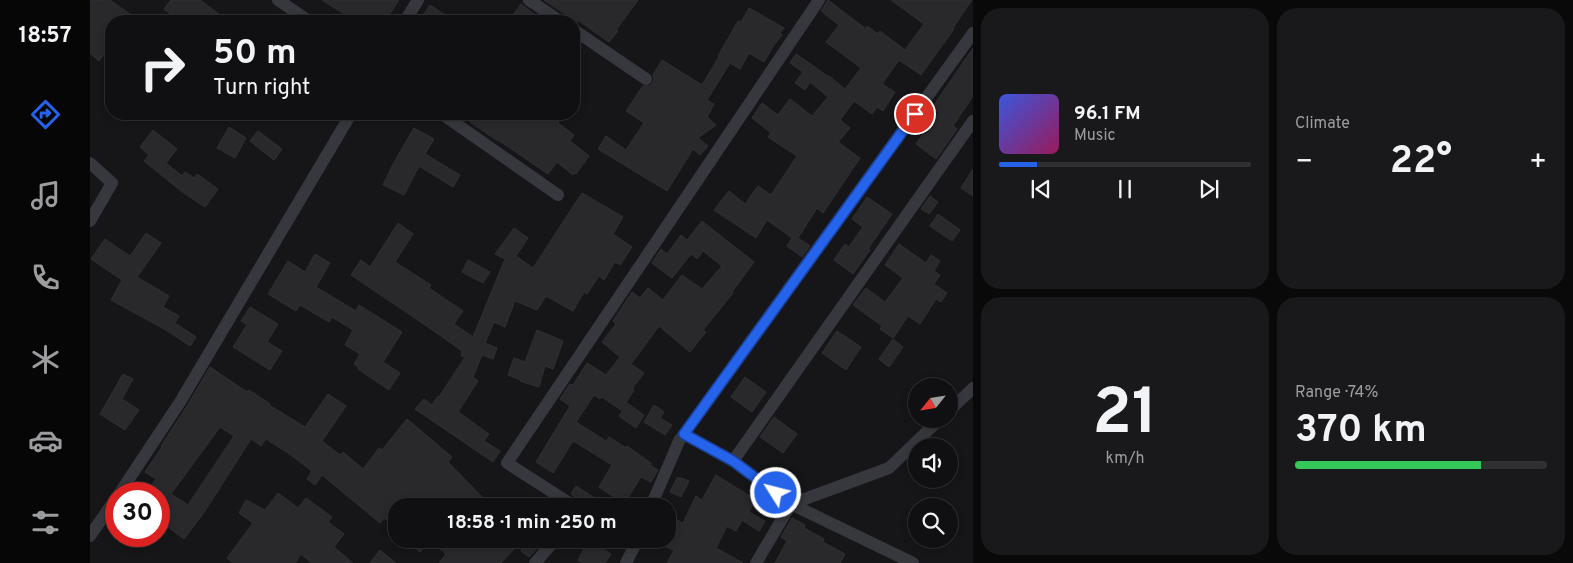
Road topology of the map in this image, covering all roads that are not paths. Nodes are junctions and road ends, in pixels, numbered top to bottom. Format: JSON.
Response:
{"nodes":[{"id":1,"x":278,"y":0,"type":"edge"},
{"id":2,"x":418,"y":0,"type":"edge"},
{"id":3,"x":529,"y":0,"type":"edge"},
{"id":4,"x":819,"y":0,"type":"edge"},
{"id":5,"x":300,"y":15,"type":"edge"},
{"id":6,"x":409,"y":15,"type":"edge"},
{"id":7,"x":551,"y":15,"type":"edge"},
{"id":8,"x":973,"y":33,"type":"edge"},
{"id":9,"x":580,"y":34,"type":"edge"},
{"id":10,"x":646,"y":79,"type":"dead end"},
{"id":11,"x":347,"y":120,"type":"edge"},
{"id":12,"x":451,"y":120,"type":"edge"},
{"id":13,"x":973,"y":121,"type":"edge"},
{"id":14,"x":90,"y":163,"type":"edge"},
{"id":15,"x":558,"y":195,"type":"dead end"},
{"id":16,"x":90,"y":221,"type":"edge"},
{"id":17,"x":973,"y":388,"type":"edge"},
{"id":18,"x":958,"y":402,"type":"edge"},
{"id":19,"x":931,"y":428,"type":"edge"},
{"id":20,"x":684,"y":434,"type":"junction"},
{"id":21,"x":733,"y":461,"type":"junction"},
{"id":22,"x":127,"y":482,"type":"edge"},
{"id":23,"x":562,"y":498,"type":"edge"},
{"id":24,"x":654,"y":498,"type":"edge"},
{"id":25,"x":791,"y":504,"type":"junction"},
{"id":26,"x":105,"y":514,"type":"edge"},
{"id":27,"x":90,"y":536,"type":"edge"},
{"id":28,"x":548,"y":548,"type":"edge"},
{"id":29,"x":632,"y":548,"type":"edge"},
{"id":30,"x":535,"y":563,"type":"edge"},
{"id":31,"x":626,"y":563,"type":"edge"},
{"id":32,"x":756,"y":563,"type":"edge"},
{"id":33,"x":913,"y":563,"type":"edge"}],
"edges":[{"from":1,"to":5,"type":"street"},
{"from":2,"to":6,"type":"street"},
{"from":3,"to":7,"type":"street"},
{"from":4,"to":23,"type":"street"},
{"from":8,"to":20,"type":"street"},
{"from":9,"to":10,"type":"street"},
{"from":11,"to":22,"type":"street"},
{"from":12,"to":15,"type":"street"},
{"from":13,"to":21,"type":"street"},
{"from":14,"to":16,"type":"street"},
{"from":17,"to":18,"type":"street"},
{"from":19,"to":25,"type":"street"},
{"from":20,"to":21,"type":"street"},
{"from":20,"to":24,"type":"street"},
{"from":21,"to":25,"type":"street"},
{"from":25,"to":32,"type":"street"},
{"from":25,"to":33,"type":"street"},
{"from":26,"to":27,"type":"street"},
{"from":28,"to":30,"type":"street"},
{"from":29,"to":31,"type":"street"}]}
